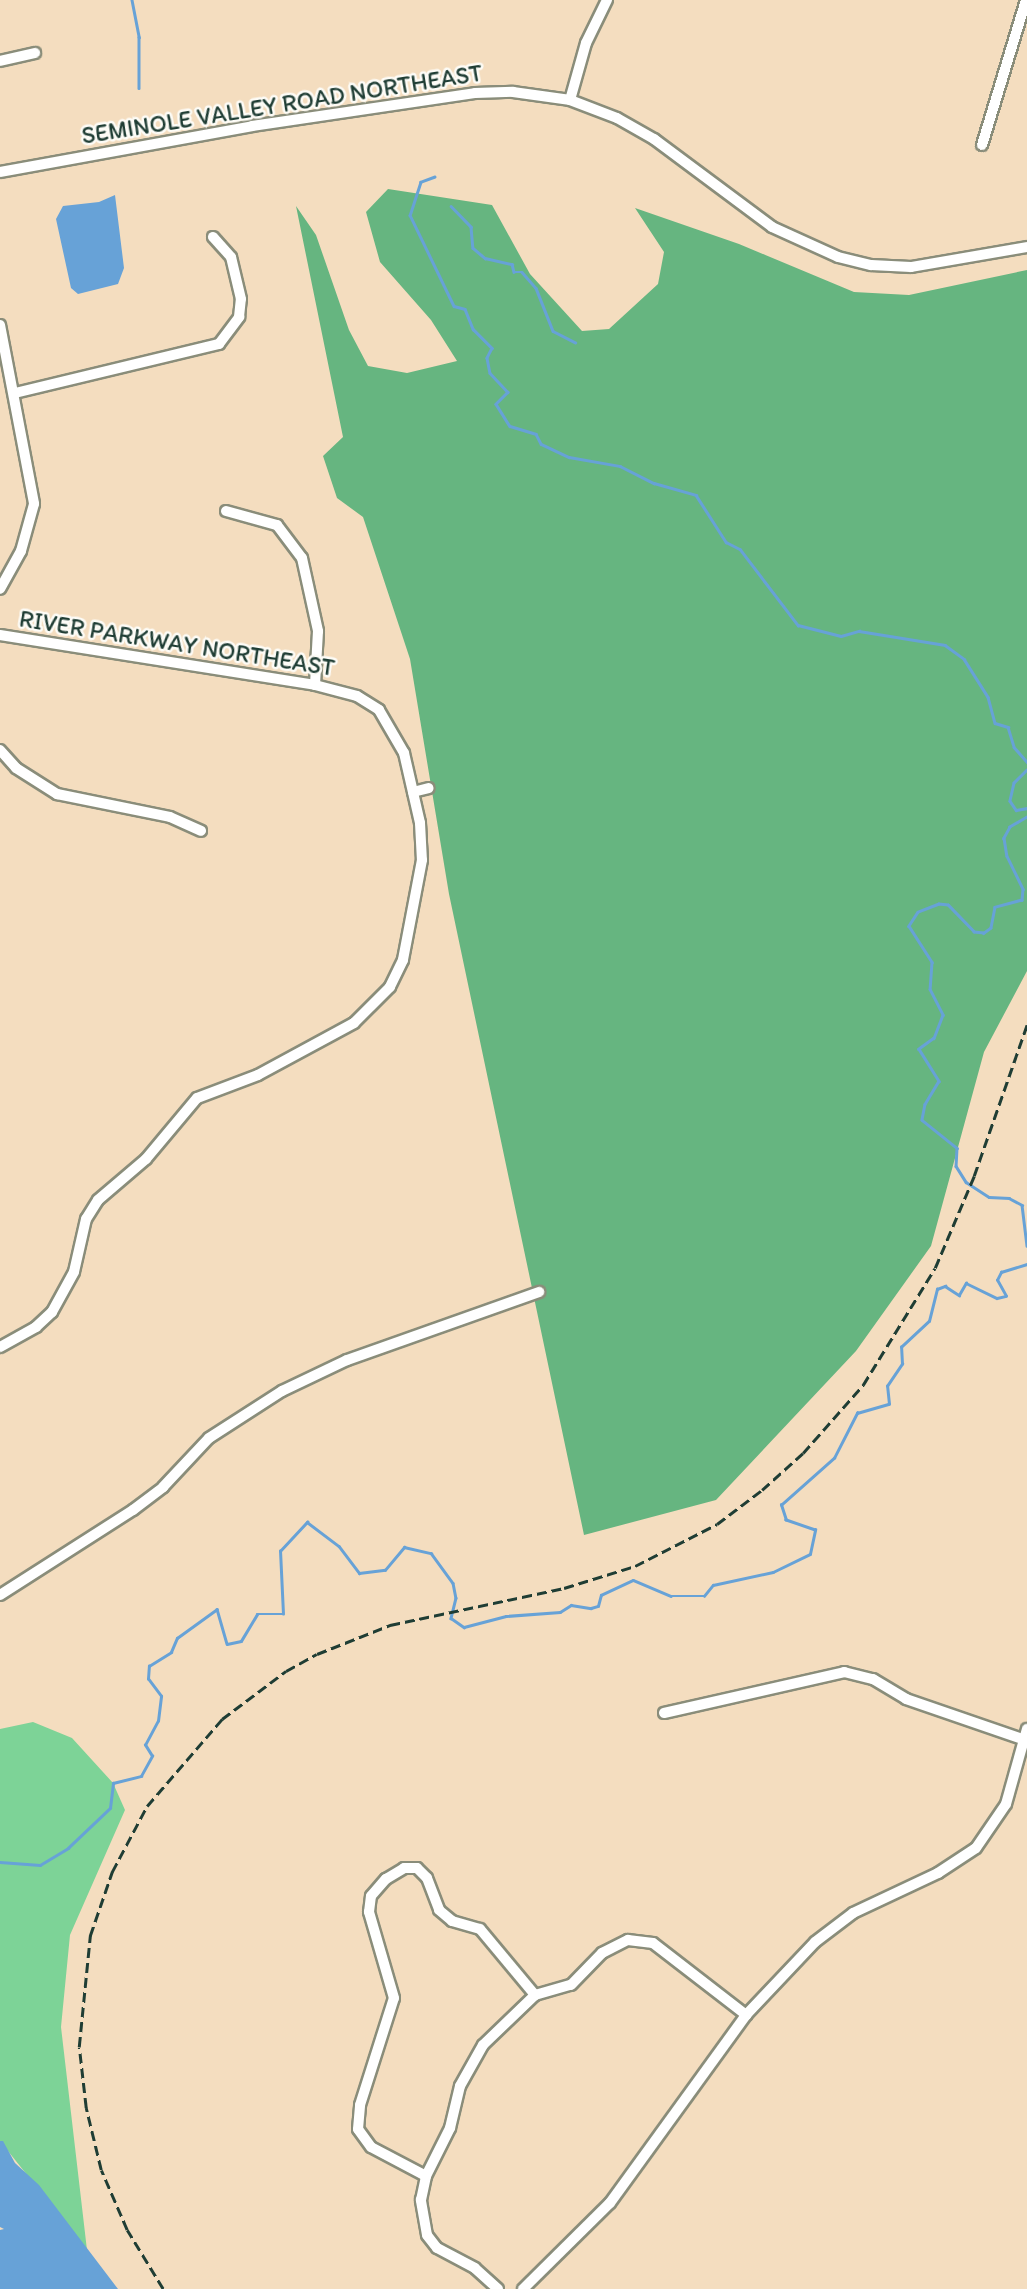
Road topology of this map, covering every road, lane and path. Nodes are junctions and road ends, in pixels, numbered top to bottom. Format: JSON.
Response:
{"nodes":[{"id":1,"x":607,"y":0,"type":"edge"},
{"id":2,"x":1026,"y":0,"type":"edge"},
{"id":3,"x":35,"y":53,"type":"dead end"},
{"id":4,"x":0,"y":61,"type":"edge"},
{"id":5,"x":570,"y":100,"type":"junction"},
{"id":6,"x":982,"y":145,"type":"dead end"},
{"id":7,"x":0,"y":172,"type":"edge"},
{"id":8,"x":213,"y":237,"type":"dead end"},
{"id":9,"x":1027,"y":247,"type":"edge"},
{"id":10,"x":0,"y":325,"type":"edge"},
{"id":11,"x":15,"y":393,"type":"junction"},
{"id":12,"x":226,"y":511,"type":"dead end"},
{"id":13,"x":0,"y":589,"type":"edge"},
{"id":14,"x":0,"y":635,"type":"edge"},
{"id":15,"x":315,"y":685,"type":"junction"},
{"id":16,"x":0,"y":750,"type":"edge"},
{"id":17,"x":429,"y":788,"type":"dead end"},
{"id":18,"x":413,"y":792,"type":"junction"},
{"id":19,"x":201,"y":831,"type":"dead end"},
{"id":20,"x":539,"y":1292,"type":"dead end"},
{"id":21,"x":0,"y":1347,"type":"edge"},
{"id":22,"x":0,"y":1595,"type":"edge"},
{"id":23,"x":664,"y":1713,"type":"dead end"},
{"id":24,"x":1027,"y":1729,"type":"edge"},
{"id":25,"x":1023,"y":1740,"type":"junction"},
{"id":26,"x":535,"y":1995,"type":"junction"},
{"id":27,"x":746,"y":2015,"type":"junction"},
{"id":28,"x":426,"y":2176,"type":"junction"},
{"id":29,"x":498,"y":2289,"type":"edge"},
{"id":30,"x":523,"y":2289,"type":"edge"}],
"edges":[{"from":1,"to":5,"type":"street"},
{"from":2,"to":6,"type":"street"},
{"from":3,"to":4,"type":"street"},
{"from":5,"to":7,"type":"street","name":"SEMINOLE VALLEY ROAD NORTHEAST"},
{"from":5,"to":9,"type":"street","name":"SEMINOLE VALLEY ROAD NORTHEAST"},
{"from":8,"to":11,"type":"street"},
{"from":10,"to":11,"type":"street"},
{"from":11,"to":13,"type":"street"},
{"from":12,"to":15,"type":"street"},
{"from":14,"to":15,"type":"street","name":"RIVER PARKWAY NORTHEAST"},
{"from":15,"to":18,"type":"street","name":"RIVER PARKWAY NORTHEAST"},
{"from":16,"to":19,"type":"street"},
{"from":17,"to":18,"type":"street"},
{"from":18,"to":21,"type":"street","name":"RIVER PARKWAY NORTHEAST"},
{"from":20,"to":22,"type":"street"},
{"from":23,"to":25,"type":"street"},
{"from":24,"to":25,"type":"street"},
{"from":25,"to":27,"type":"street"},
{"from":26,"to":27,"type":"street"},
{"from":26,"to":28,"type":"street"},
{"from":26,"to":28,"type":"street"},
{"from":27,"to":30,"type":"street"},
{"from":28,"to":29,"type":"street"}]}
